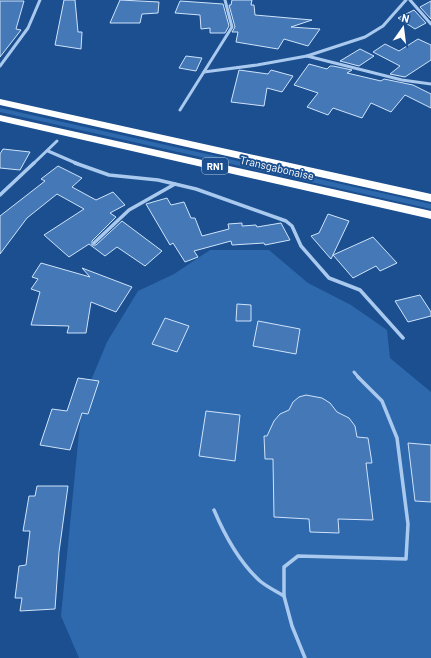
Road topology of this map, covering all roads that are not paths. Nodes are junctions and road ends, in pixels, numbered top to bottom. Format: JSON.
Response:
{"nodes":[{"id":1,"x":40,"y":0,"type":"edge"},
{"id":2,"x":226,"y":0,"type":"edge"},
{"id":3,"x":406,"y":0,"type":"edge"},
{"id":4,"x":410,"y":0,"type":"edge"},
{"id":5,"x":431,"y":24,"type":"edge"},
{"id":6,"x":307,"y":56,"type":"junction"},
{"id":7,"x":0,"y":66,"type":"edge"},
{"id":8,"x":204,"y":72,"type":"junction"},
{"id":9,"x":431,"y":84,"type":"edge"},
{"id":10,"x":0,"y":102,"type":"edge"},
{"id":11,"x":180,"y":110,"type":"dead end"},
{"id":12,"x":0,"y":118,"type":"edge"},
{"id":13,"x":57,"y":141,"type":"dead end"},
{"id":14,"x":48,"y":151,"type":"junction"},
{"id":15,"x":175,"y":184,"type":"junction"},
{"id":16,"x":0,"y":195,"type":"edge"},
{"id":17,"x":431,"y":198,"type":"edge"},
{"id":18,"x":431,"y":215,"type":"edge"},
{"id":19,"x":94,"y":243,"type":"dead end"},
{"id":20,"x":403,"y":338,"type":"dead end"},
{"id":21,"x":354,"y":372,"type":"dead end"},
{"id":22,"x":214,"y":510,"type":"dead end"},
{"id":23,"x":284,"y":596,"type":"junction"},
{"id":24,"x":305,"y":658,"type":"edge"}],
"edges":[{"from":1,"to":7,"type":"street"},
{"from":2,"to":8,"type":"street"},
{"from":3,"to":6,"type":"street"},
{"from":4,"to":5,"type":"street"},
{"from":6,"to":8,"type":"street"},
{"from":6,"to":9,"type":"street"},
{"from":8,"to":11,"type":"street"},
{"from":10,"to":17,"type":"highway","name":"Transgabonaise","number":"RN1"},
{"from":12,"to":18,"type":"highway","name":"Transgabonaise","number":"RN1"},
{"from":13,"to":14,"type":"street"},
{"from":14,"to":15,"type":"street"},
{"from":14,"to":16,"type":"street"},
{"from":15,"to":19,"type":"street"},
{"from":15,"to":20,"type":"street"},
{"from":21,"to":23,"type":"lane"},
{"from":22,"to":23,"type":"lane"},
{"from":23,"to":24,"type":"lane"}]}
